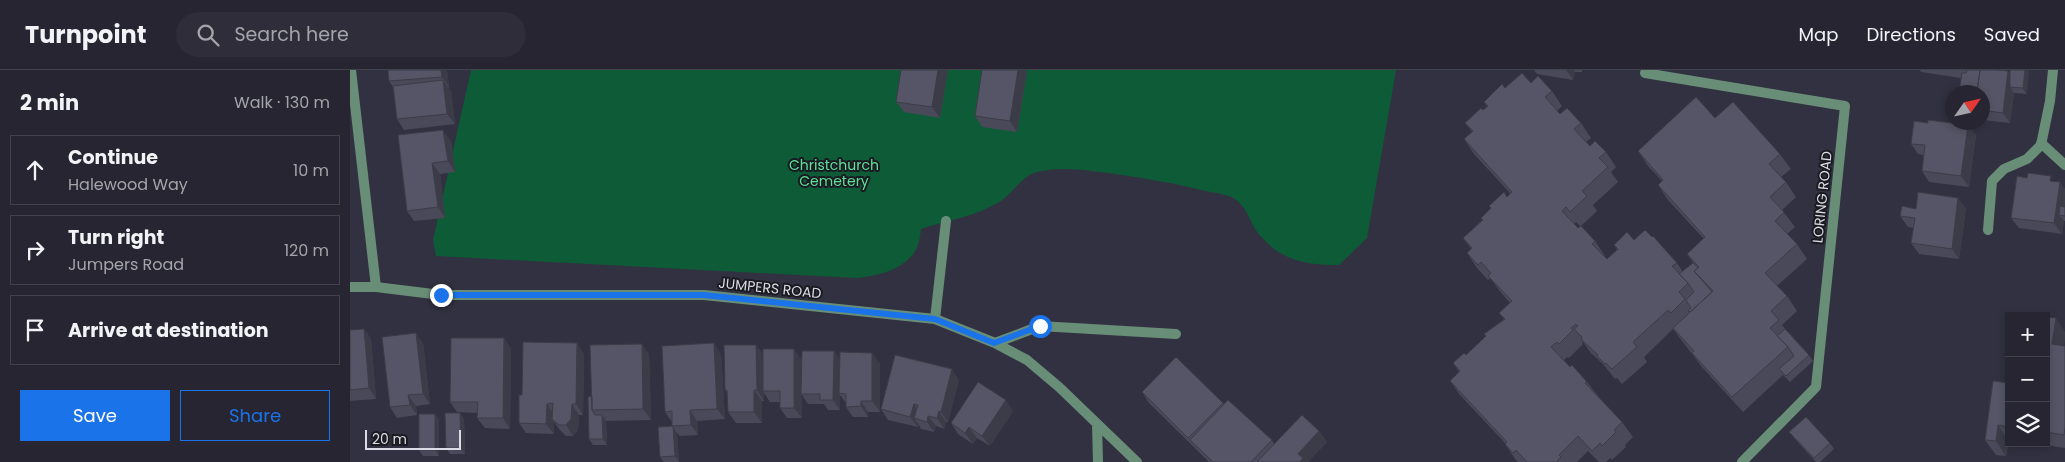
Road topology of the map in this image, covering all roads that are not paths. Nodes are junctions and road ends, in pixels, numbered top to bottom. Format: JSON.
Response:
{"nodes":[{"id":1,"x":351,"y":70,"type":"edge"},
{"id":2,"x":2053,"y":70,"type":"edge"},
{"id":3,"x":1645,"y":73,"type":"dead end"},
{"id":4,"x":2041,"y":143,"type":"junction"},
{"id":5,"x":2065,"y":165,"type":"edge"},
{"id":6,"x":946,"y":221,"type":"dead end"},
{"id":7,"x":1988,"y":230,"type":"dead end"},
{"id":8,"x":376,"y":287,"type":"junction"},
{"id":9,"x":350,"y":288,"type":"edge"},
{"id":10,"x":935,"y":319,"type":"junction"},
{"id":11,"x":1176,"y":334,"type":"dead end"},
{"id":12,"x":994,"y":343,"type":"junction"},
{"id":13,"x":1097,"y":424,"type":"junction"},
{"id":14,"x":1098,"y":462,"type":"edge"},
{"id":15,"x":1137,"y":462,"type":"edge"},
{"id":16,"x":1742,"y":462,"type":"edge"}],
"edges":[{"from":1,"to":8,"type":"street"},
{"from":2,"to":4,"type":"street"},
{"from":3,"to":16,"type":"street","name":"LORING ROAD"},
{"from":4,"to":5,"type":"street"},
{"from":4,"to":7,"type":"street"},
{"from":6,"to":10,"type":"street"},
{"from":8,"to":9,"type":"street","name":"JUMPERS ROAD"},
{"from":8,"to":10,"type":"street","name":"JUMPERS ROAD"},
{"from":10,"to":12,"type":"street","name":"JUMPERS ROAD"},
{"from":11,"to":12,"type":"street"},
{"from":12,"to":13,"type":"street","name":"JUMPERS ROAD"},
{"from":13,"to":14,"type":"street"},
{"from":13,"to":15,"type":"street","name":"JUMPERS ROAD"}]}
